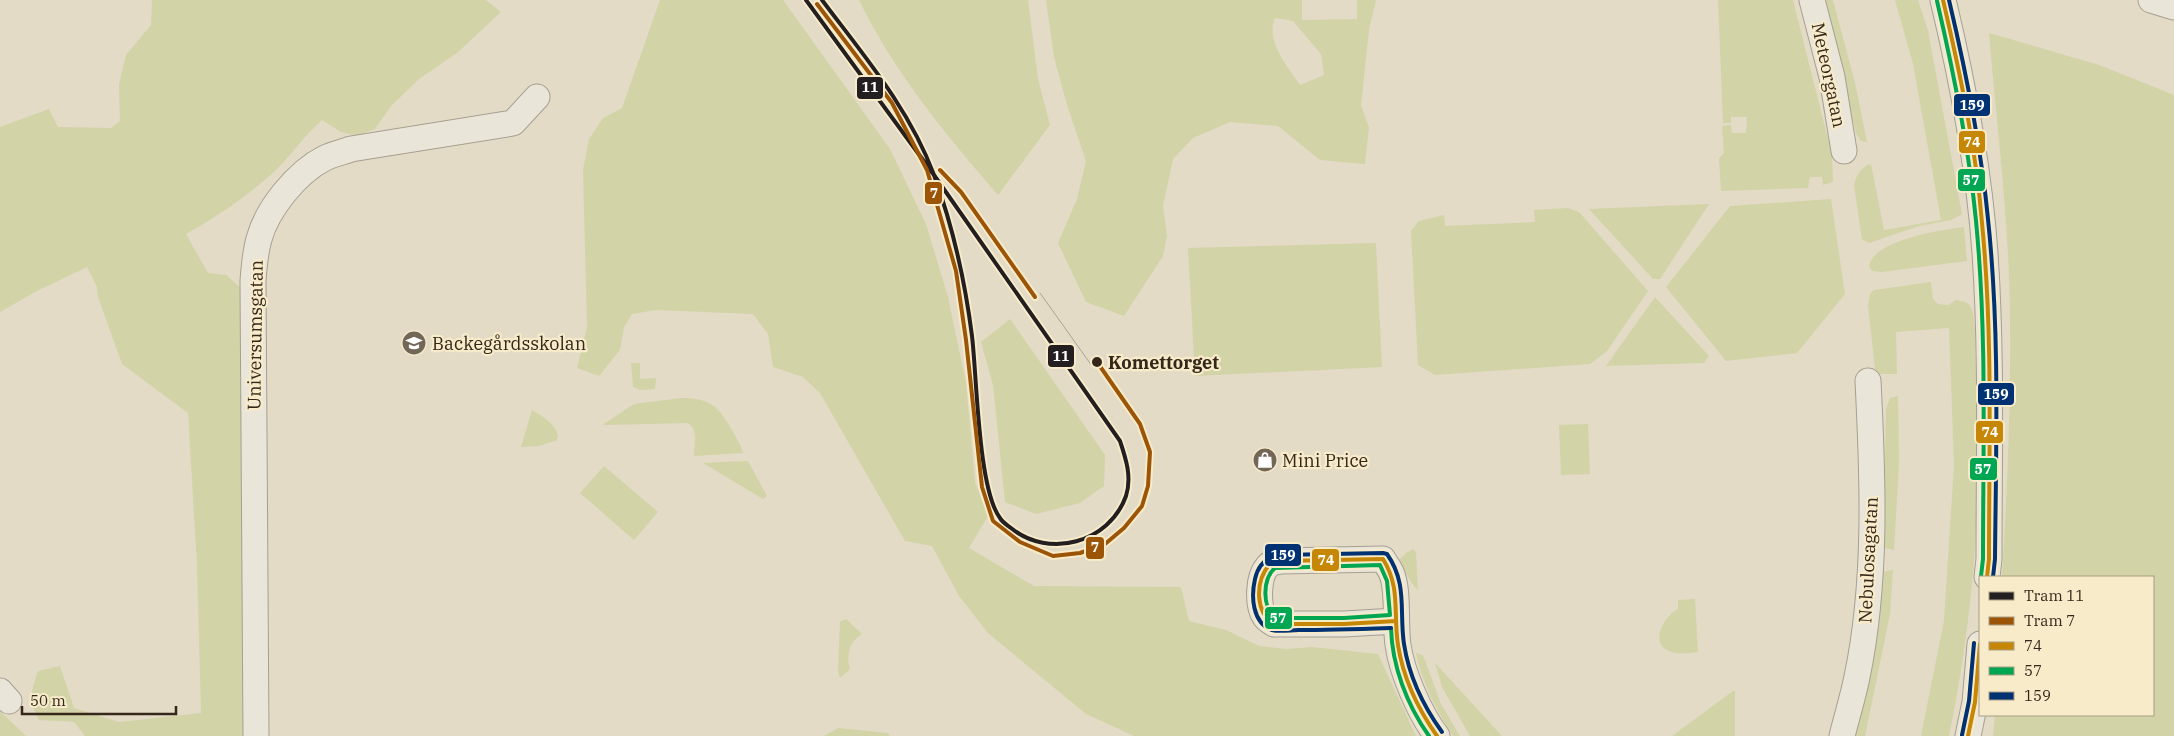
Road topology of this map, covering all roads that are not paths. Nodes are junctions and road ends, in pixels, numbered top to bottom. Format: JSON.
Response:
{"nodes":[{"id":1,"x":1812,"y":0,"type":"edge"},
{"id":2,"x":1943,"y":0,"type":"edge"},
{"id":3,"x":2151,"y":0,"type":"edge"},
{"id":4,"x":2174,"y":7,"type":"edge"},
{"id":5,"x":536,"y":98,"type":"dead end"},
{"id":6,"x":1844,"y":151,"type":"dead end"},
{"id":7,"x":1868,"y":381,"type":"dead end"},
{"id":8,"x":1987,"y":576,"type":"edge"},
{"id":9,"x":1396,"y":621,"type":"junction"},
{"id":10,"x":1979,"y":656,"type":"edge"},
{"id":11,"x":256,"y":736,"type":"edge"},
{"id":12,"x":1437,"y":736,"type":"edge"},
{"id":13,"x":1842,"y":736,"type":"edge"},
{"id":14,"x":1968,"y":736,"type":"edge"}],
"edges":[{"from":1,"to":6,"type":"street","name":"Meteorgatan"},
{"from":2,"to":8,"type":"street"},
{"from":3,"to":4,"type":"street"},
{"from":5,"to":11,"type":"street","name":"Universumsgatan"},
{"from":7,"to":13,"type":"street","name":"Nebulosagatan"},
{"from":9,"to":9,"type":"street"},
{"from":9,"to":12,"type":"street"},
{"from":10,"to":14,"type":"street"}]}
